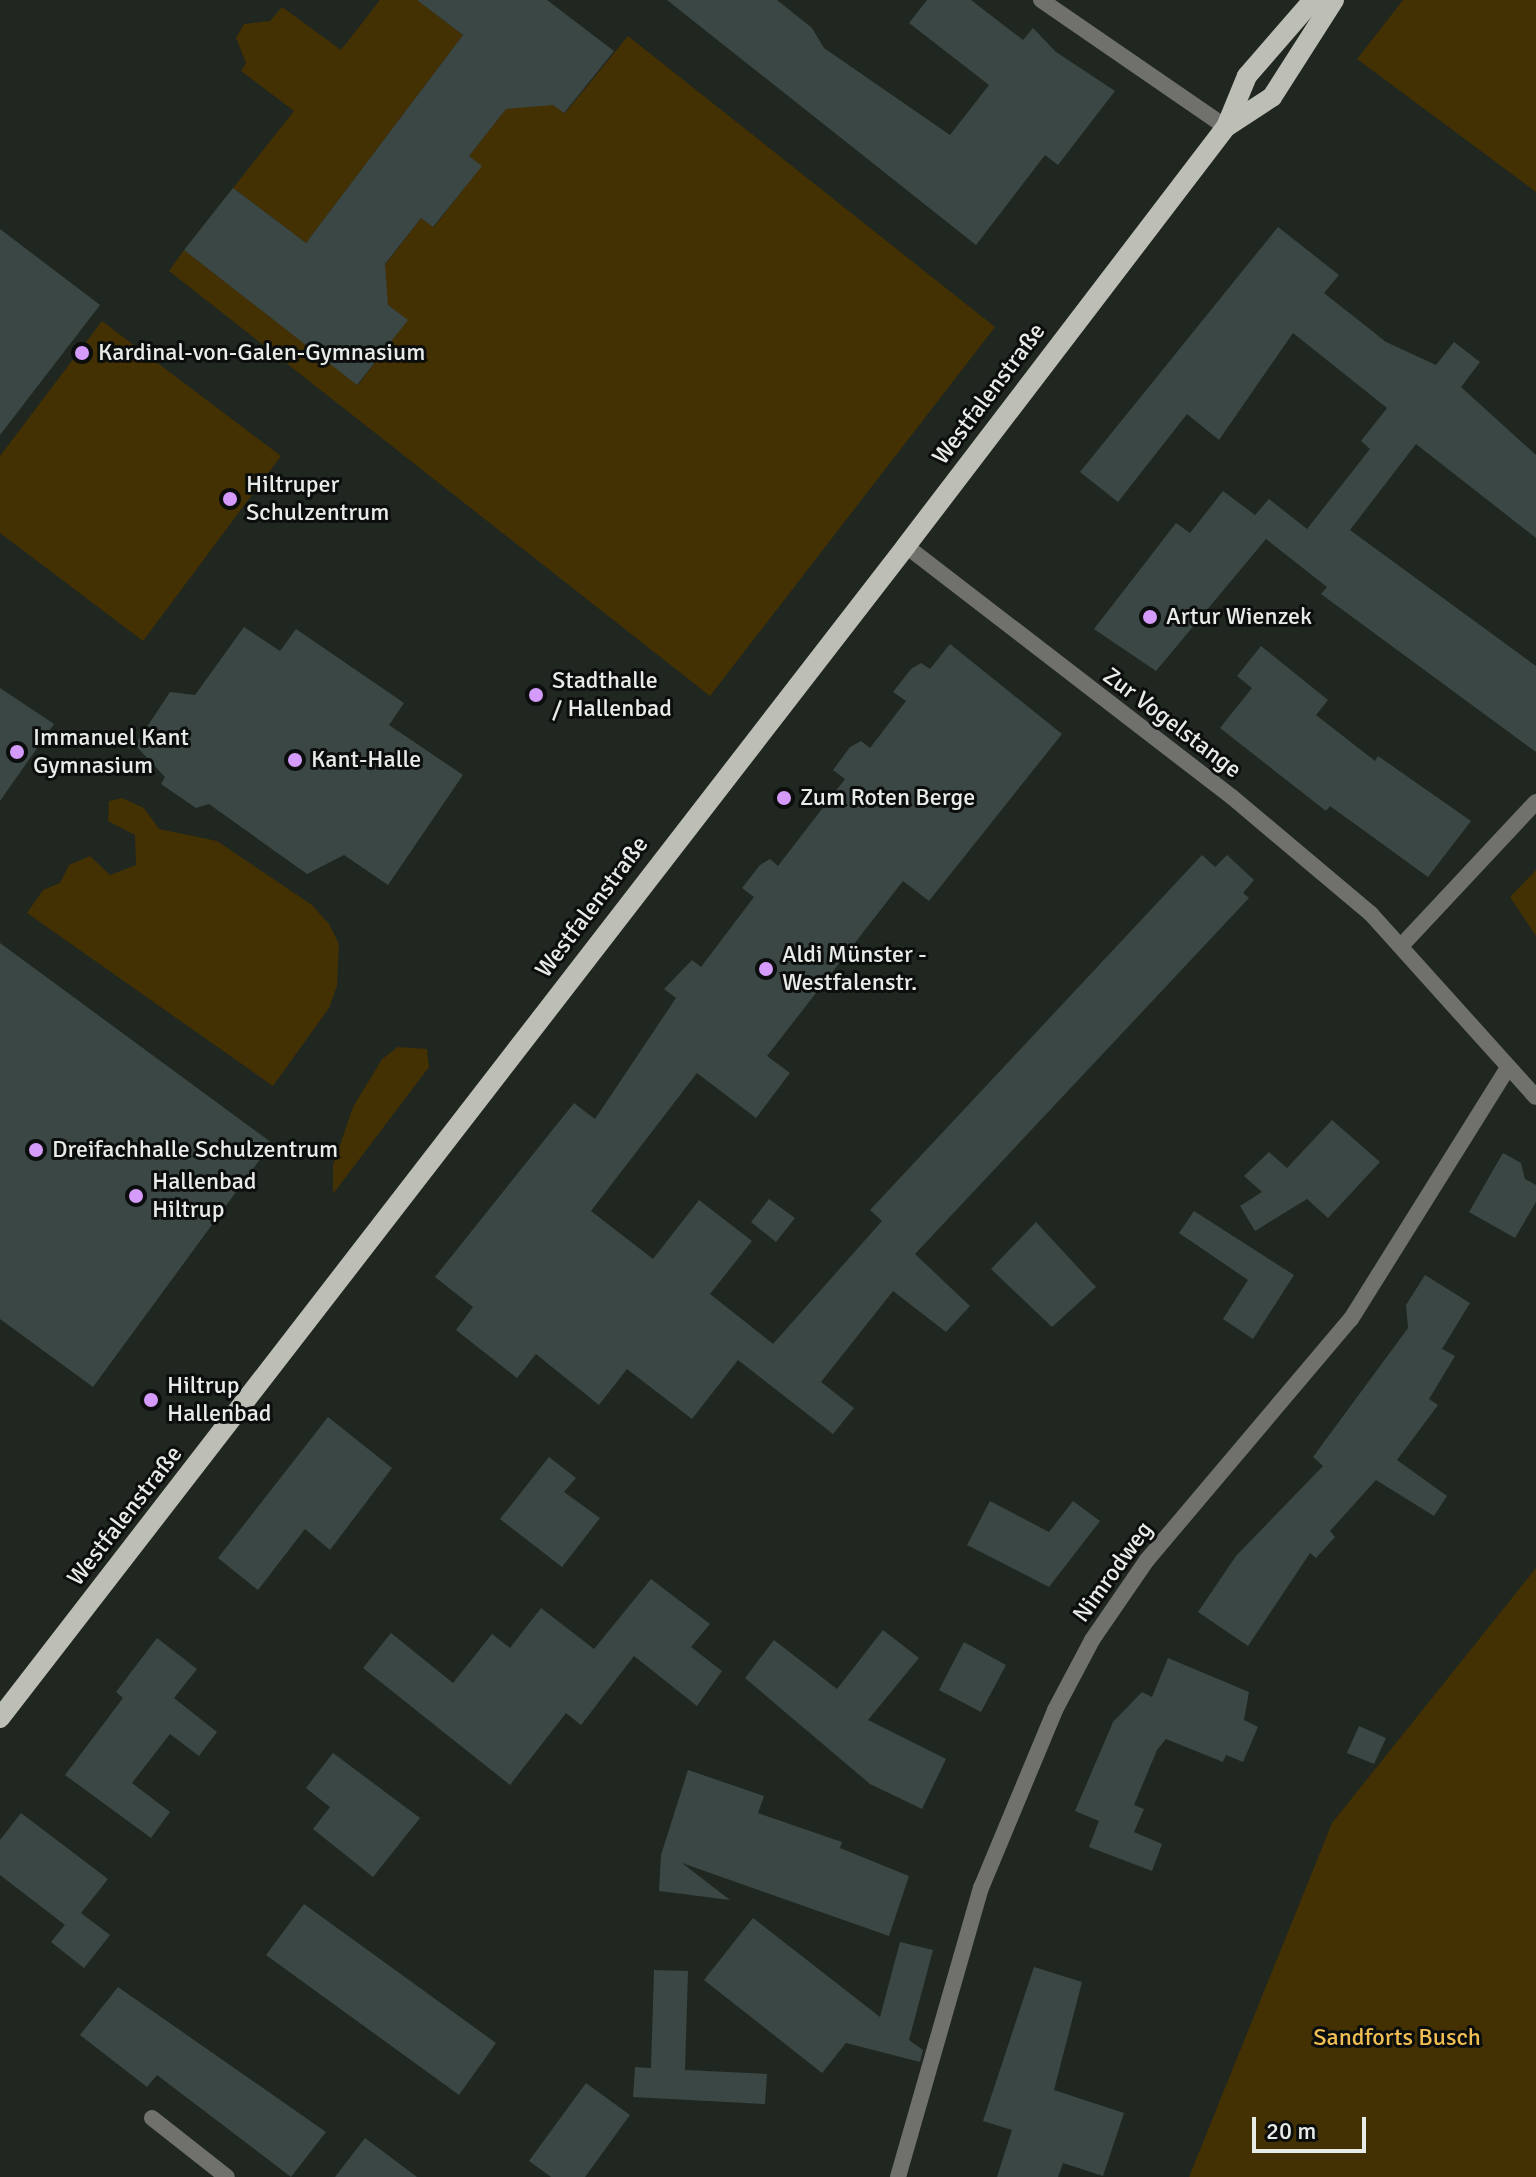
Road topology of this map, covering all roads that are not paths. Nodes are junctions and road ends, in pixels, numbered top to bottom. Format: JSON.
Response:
{"nodes":[{"id":1,"x":1041,"y":0,"type":"edge"},
{"id":2,"x":1313,"y":0,"type":"edge"},
{"id":3,"x":1334,"y":0,"type":"edge"},
{"id":4,"x":1226,"y":127,"type":"junction"},
{"id":5,"x":906,"y":546,"type":"junction"},
{"id":6,"x":1536,"y":802,"type":"edge"},
{"id":7,"x":1402,"y":945,"type":"junction"},
{"id":8,"x":1507,"y":1069,"type":"junction"},
{"id":9,"x":1536,"y":1097,"type":"edge"},
{"id":10,"x":0,"y":1718,"type":"edge"},
{"id":11,"x":152,"y":2118,"type":"dead end"},
{"id":12,"x":227,"y":2177,"type":"edge"},
{"id":13,"x":898,"y":2177,"type":"edge"}],
"edges":[{"from":1,"to":4,"type":"street"},
{"from":2,"to":4,"type":"main road","name":"Westfalenstraße"},
{"from":3,"to":4,"type":"main road","name":"Westfalenstraße"},
{"from":4,"to":5,"type":"main road","name":"Westfalenstraße"},
{"from":5,"to":7,"type":"street","name":"Zur Vogelstange"},
{"from":5,"to":10,"type":"main road","name":"Westfalenstraße"},
{"from":6,"to":7,"type":"street"},
{"from":7,"to":8,"type":"street","name":"Zur Vogelstange"},
{"from":8,"to":9,"type":"street","name":"Zur Vogelstange"},
{"from":8,"to":13,"type":"street","name":"Nimrodweg"},
{"from":11,"to":12,"type":"street"}]}
